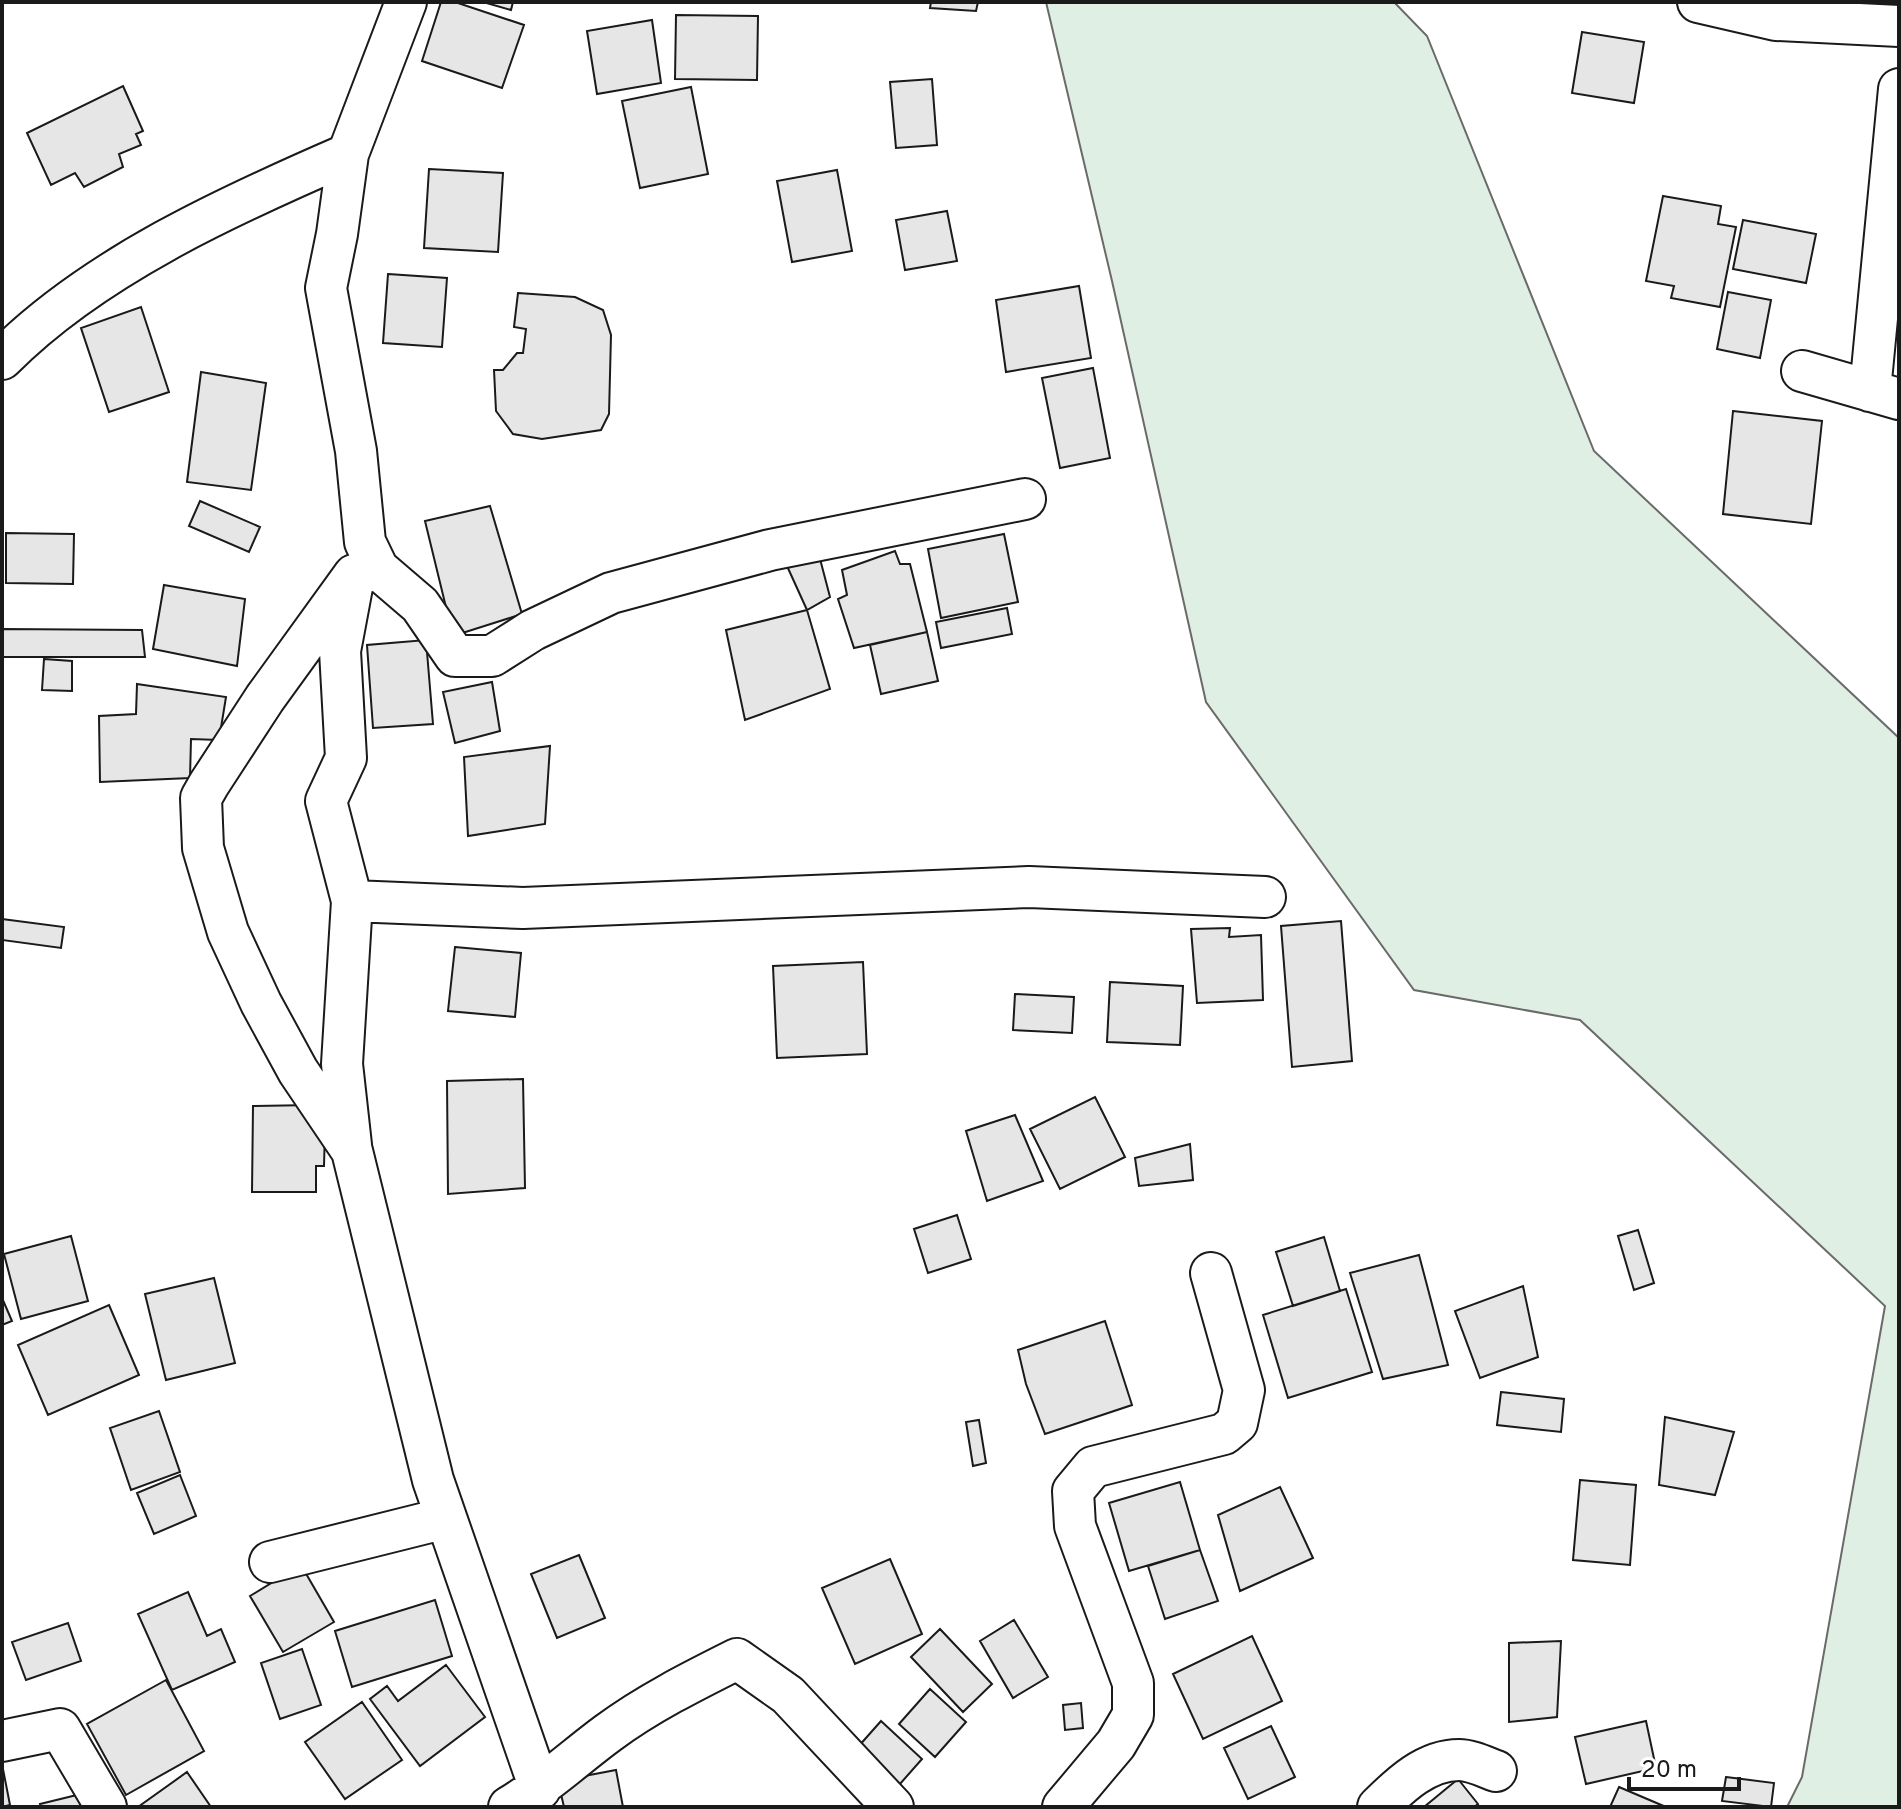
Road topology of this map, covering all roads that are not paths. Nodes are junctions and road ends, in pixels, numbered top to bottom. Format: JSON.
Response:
{"nodes":[{"id":1,"x":406,"y":2,"type":"edge"},
{"id":2,"x":1698,"y":2,"type":"edge"},
{"id":3,"x":1899,"y":26,"type":"edge"},
{"id":4,"x":1899,"y":89,"type":"edge"},
{"id":5,"x":348,"y":154,"type":"junction"},
{"id":6,"x":2,"y":359,"type":"edge"},
{"id":7,"x":1802,"y":371,"type":"dead end"},
{"id":8,"x":1884,"y":395,"type":"edge"},
{"id":9,"x":1025,"y":499,"type":"dead end"},
{"id":10,"x":366,"y":572,"type":"junction"},
{"id":11,"x":1265,"y":897,"type":"dead end"},
{"id":12,"x":352,"y":901,"type":"junction"},
{"id":13,"x":352,"y":1151,"type":"junction"},
{"id":14,"x":1211,"y":1273,"type":"dead end"},
{"id":15,"x":446,"y":1518,"type":"junction"},
{"id":16,"x":270,"y":1562,"type":"dead end"},
{"id":17,"x":2,"y":1741,"type":"edge"},
{"id":18,"x":1496,"y":1771,"type":"dead end"},
{"id":19,"x":525,"y":1798,"type":"edge"},
{"id":20,"x":106,"y":1807,"type":"edge"},
{"id":21,"x":893,"y":1807,"type":"edge"},
{"id":22,"x":1063,"y":1807,"type":"edge"},
{"id":23,"x":1378,"y":1807,"type":"edge"}],
"edges":[{"from":1,"to":5,"type":"street"},
{"from":2,"to":3,"type":"street"},
{"from":4,"to":8,"type":"street"},
{"from":5,"to":6,"type":"street"},
{"from":5,"to":10,"type":"street"},
{"from":7,"to":8,"type":"street"},
{"from":9,"to":10,"type":"street"},
{"from":10,"to":12,"type":"street"},
{"from":10,"to":13,"type":"street"},
{"from":11,"to":12,"type":"street"},
{"from":12,"to":13,"type":"street"},
{"from":13,"to":15,"type":"street"},
{"from":14,"to":22,"type":"street"},
{"from":15,"to":16,"type":"street"},
{"from":15,"to":19,"type":"street"},
{"from":17,"to":20,"type":"street"},
{"from":18,"to":23,"type":"street"},
{"from":19,"to":21,"type":"street"}]}
